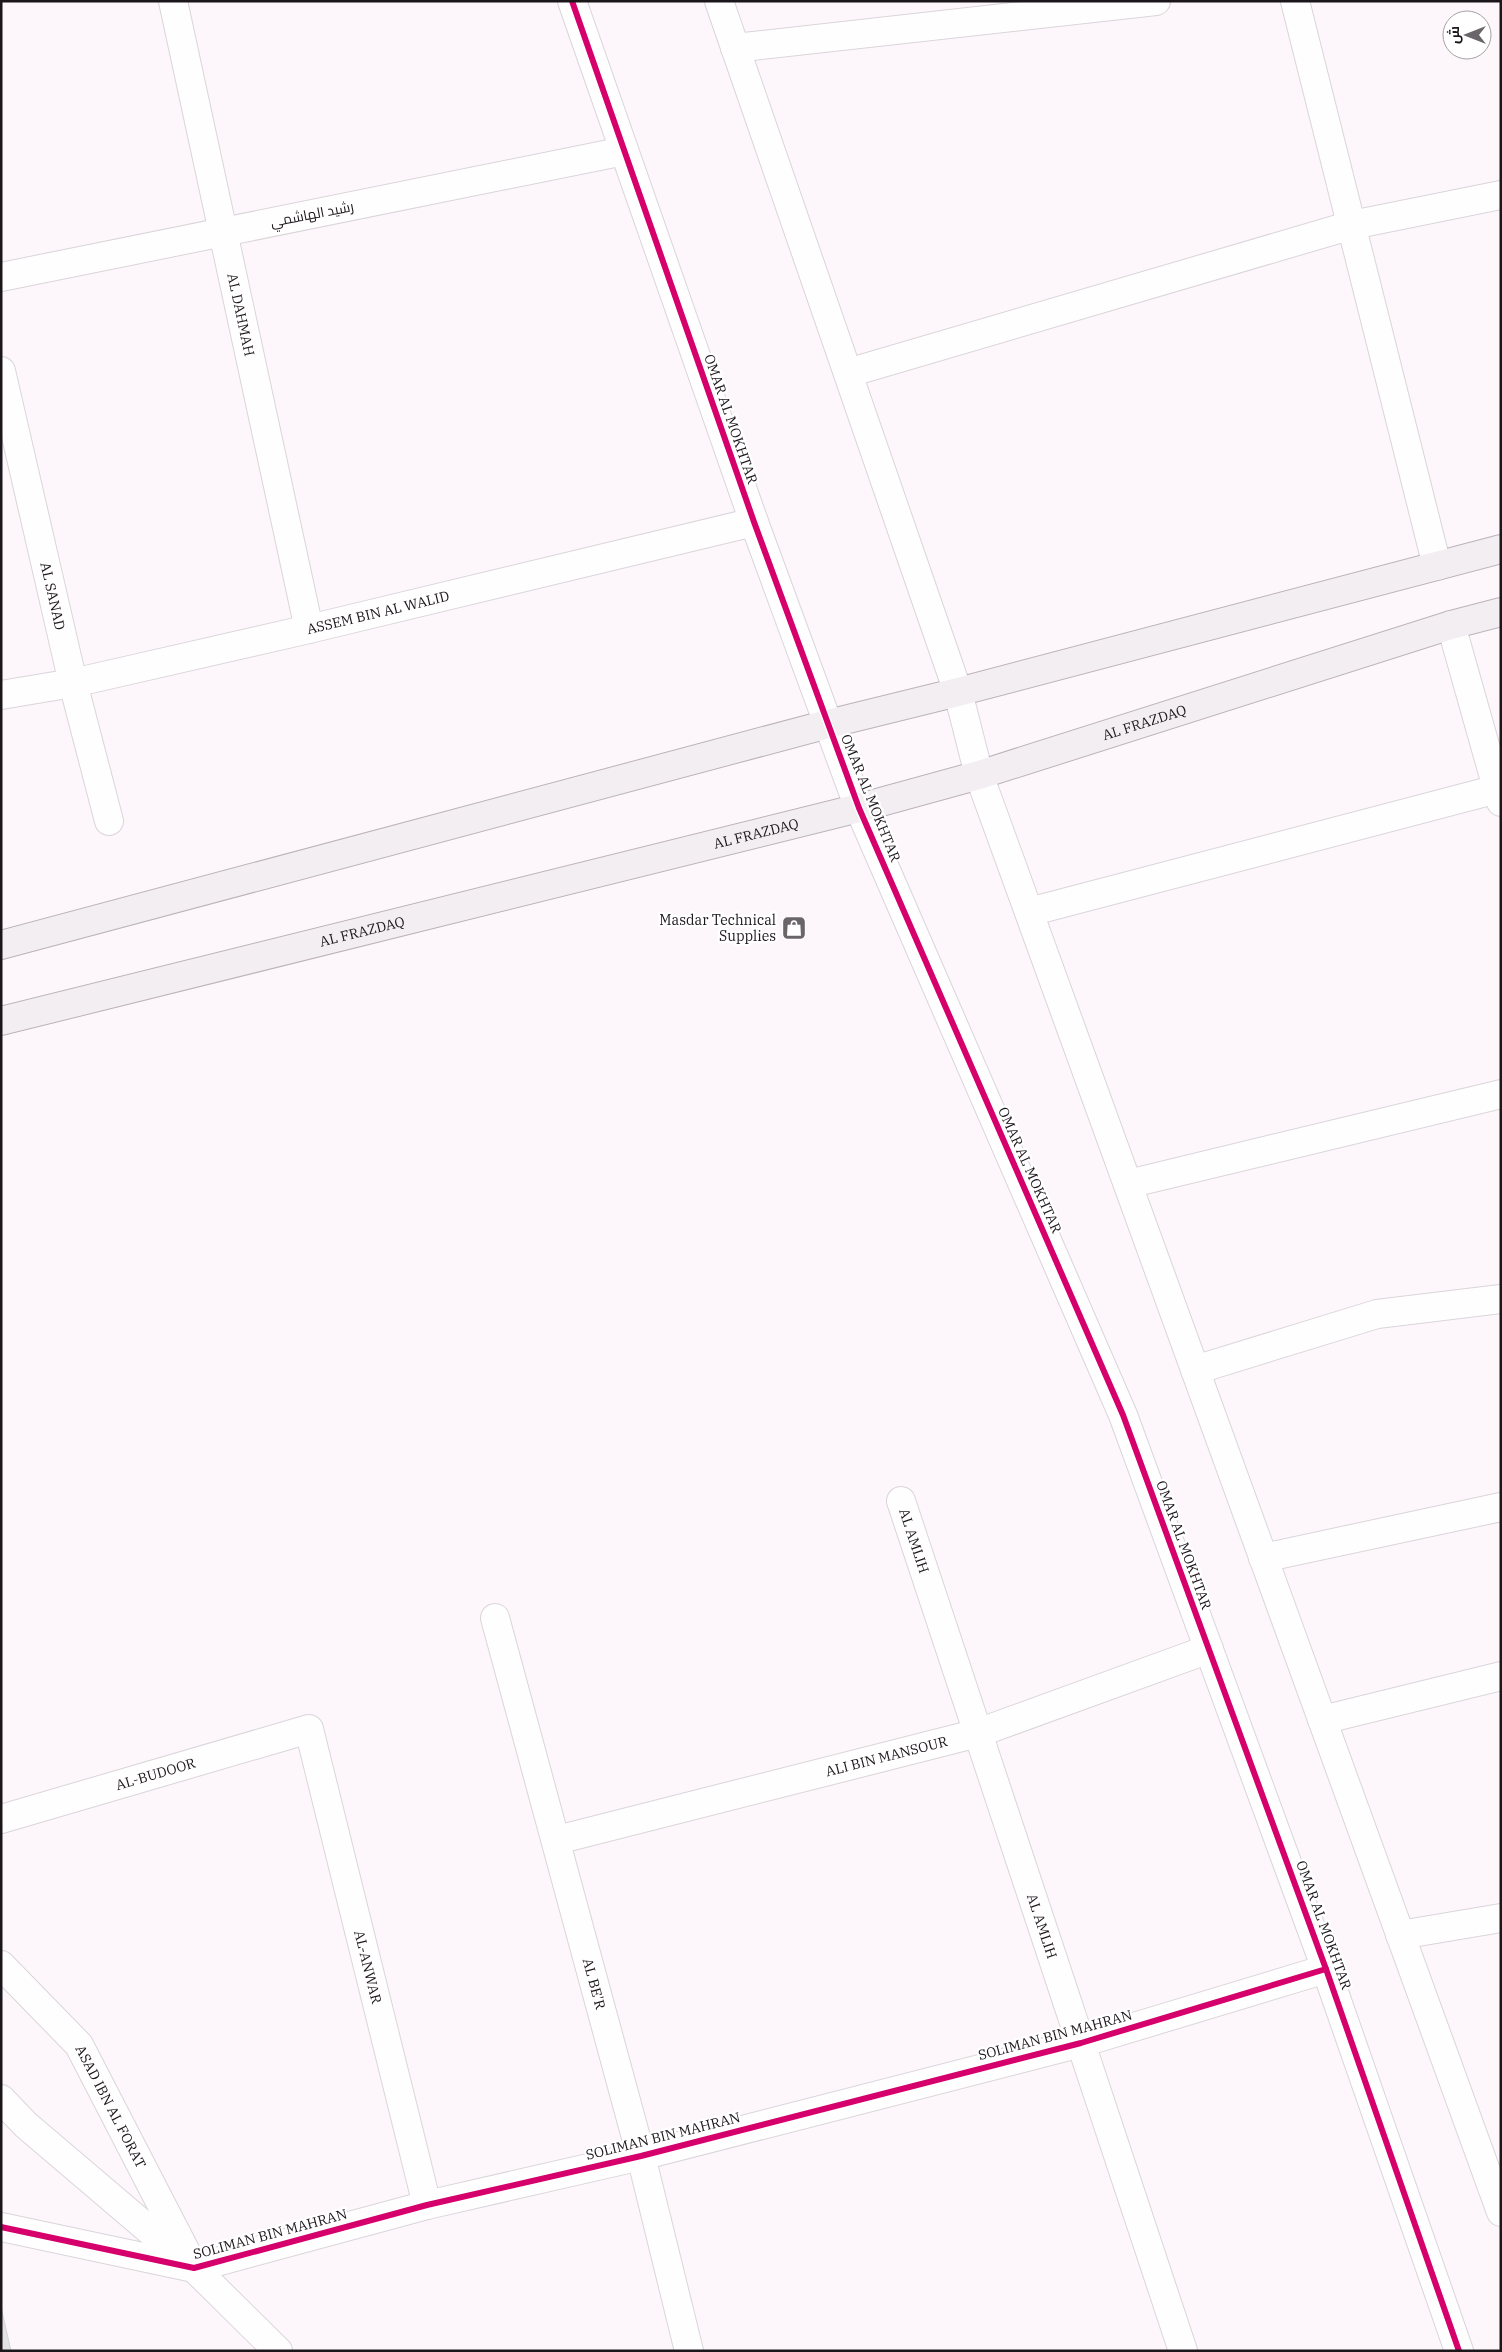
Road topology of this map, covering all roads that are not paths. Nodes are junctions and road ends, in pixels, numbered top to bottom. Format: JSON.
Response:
{"nodes":[{"id":1,"x":173,"y":1,"type":"edge"},
{"id":2,"x":572,"y":1,"type":"edge"},
{"id":3,"x":718,"y":1,"type":"edge"},
{"id":4,"x":1156,"y":1,"type":"edge"},
{"id":5,"x":1295,"y":1,"type":"edge"},
{"id":6,"x":735,"y":48,"type":"junction"},
{"id":7,"x":624,"y":151,"type":"junction"},
{"id":8,"x":1501,"y":195,"type":"edge"},
{"id":9,"x":1352,"y":225,"type":"junction"},
{"id":10,"x":223,"y":232,"type":"junction"},
{"id":11,"x":1,"y":277,"type":"edge"},
{"id":12,"x":1,"y":371,"type":"edge"},
{"id":13,"x":848,"y":373,"type":"junction"},
{"id":14,"x":754,"y":522,"type":"junction"},
{"id":15,"x":1501,"y":549,"type":"edge"},
{"id":16,"x":1437,"y":566,"type":"junction"},
{"id":17,"x":1501,"y":612,"type":"edge"},
{"id":18,"x":1451,"y":625,"type":"junction"},
{"id":19,"x":309,"y":629,"type":"junction"},
{"id":20,"x":73,"y":683,"type":"junction"},
{"id":21,"x":958,"y":692,"type":"junction"},
{"id":22,"x":1,"y":695,"type":"edge"},
{"id":23,"x":828,"y":724,"type":"junction"},
{"id":24,"x":979,"y":775,"type":"junction"},
{"id":25,"x":1500,"y":793,"type":"edge"},
{"id":26,"x":859,"y":808,"type":"junction"},
{"id":27,"x":109,"y":821,"type":"dead end"},
{"id":28,"x":1029,"y":912,"type":"junction"},
{"id":29,"x":1,"y":945,"type":"edge"},
{"id":30,"x":1,"y":1021,"type":"edge"},
{"id":31,"x":1501,"y":1094,"type":"edge"},
{"id":32,"x":1128,"y":1184,"type":"junction"},
{"id":33,"x":1501,"y":1299,"type":"edge"},
{"id":34,"x":1195,"y":1370,"type":"junction"},
{"id":35,"x":901,"y":1501,"type":"dead end"},
{"id":36,"x":1501,"y":1507,"type":"edge"},
{"id":37,"x":1264,"y":1558,"type":"junction"},
{"id":38,"x":495,"y":1618,"type":"dead end"},
{"id":39,"x":1209,"y":1649,"type":"junction"},
{"id":40,"x":1501,"y":1676,"type":"edge"},
{"id":41,"x":1322,"y":1720,"type":"junction"},
{"id":42,"x":309,"y":1729,"type":"joint"},
{"id":43,"x":978,"y":1733,"type":"junction"},
{"id":44,"x":1,"y":1820,"type":"edge"},
{"id":45,"x":557,"y":1840,"type":"junction"},
{"id":46,"x":1501,"y":1918,"type":"edge"},
{"id":47,"x":1400,"y":1935,"type":"junction"},
{"id":48,"x":1,"y":1965,"type":"edge"},
{"id":49,"x":1326,"y":1969,"type":"junction"},
{"id":50,"x":1081,"y":2043,"type":"junction"},
{"id":51,"x":1,"y":2099,"type":"edge"},
{"id":52,"x":641,"y":2156,"type":"junction"},
{"id":53,"x":427,"y":2205,"type":"junction"},
{"id":54,"x":1501,"y":2212,"type":"edge"},
{"id":55,"x":1,"y":2227,"type":"edge"},
{"id":56,"x":194,"y":2268,"type":"junction"},
{"id":57,"x":278,"y":2351,"type":"edge"},
{"id":58,"x":689,"y":2351,"type":"edge"},
{"id":59,"x":1183,"y":2351,"type":"edge"},
{"id":60,"x":1459,"y":2351,"type":"edge"}],
"edges":[{"from":1,"to":10,"type":"street","name":"AL DAHMAH"},
{"from":2,"to":7,"type":"street","name":"OMAR AL MOKHTAR"},
{"from":3,"to":6,"type":"street"},
{"from":4,"to":6,"type":"street"},
{"from":5,"to":9,"type":"street"},
{"from":6,"to":13,"type":"street"},
{"from":7,"to":10,"type":"street","name":"رشيد الهاشمي"},
{"from":7,"to":14,"type":"street","name":"OMAR AL MOKHTAR"},
{"from":8,"to":9,"type":"street"},
{"from":9,"to":13,"type":"street"},
{"from":9,"to":16,"type":"street"},
{"from":10,"to":11,"type":"street","name":"رشيد الهاشمي"},
{"from":10,"to":19,"type":"street","name":"AL DAHMAH"},
{"from":12,"to":20,"type":"street","name":"AL SANAD"},
{"from":13,"to":21,"type":"street"},
{"from":14,"to":19,"type":"street","name":"ASSEM BIN AL WALID"},
{"from":14,"to":23,"type":"street","name":"OMAR AL MOKHTAR"},
{"from":15,"to":16,"type":"main road"},
{"from":16,"to":21,"type":"main road"},
{"from":17,"to":18,"type":"main road","name":"AL FRAZDAQ"},
{"from":18,"to":24,"type":"main road","name":"AL FRAZDAQ"},
{"from":18,"to":25,"type":"street"},
{"from":19,"to":20,"type":"street","name":"ASSEM BIN AL WALID"},
{"from":20,"to":22,"type":"street","name":"ASSEM BIN AL WALID"},
{"from":20,"to":27,"type":"street","name":"AL SANAD"},
{"from":21,"to":23,"type":"main road"},
{"from":21,"to":24,"type":"street"},
{"from":23,"to":26,"type":"street","name":"OMAR AL MOKHTAR"},
{"from":23,"to":29,"type":"main road"},
{"from":24,"to":26,"type":"main road","name":"AL FRAZDAQ"},
{"from":24,"to":28,"type":"street"},
{"from":25,"to":28,"type":"street"},
{"from":26,"to":30,"type":"main road","name":"AL FRAZDAQ"},
{"from":26,"to":39,"type":"street","name":"OMAR AL MOKHTAR"},
{"from":28,"to":32,"type":"street"},
{"from":31,"to":32,"type":"street"},
{"from":32,"to":34,"type":"street"},
{"from":33,"to":34,"type":"street"},
{"from":34,"to":37,"type":"street"},
{"from":35,"to":43,"type":"street","name":"AL AMLIH"},
{"from":36,"to":37,"type":"street"},
{"from":37,"to":41,"type":"street"},
{"from":38,"to":45,"type":"street","name":"AL BE'R"},
{"from":39,"to":43,"type":"street","name":"ALI BIN MANSOUR"},
{"from":39,"to":49,"type":"street","name":"OMAR AL MOKHTAR"},
{"from":40,"to":41,"type":"street"},
{"from":41,"to":47,"type":"street"},
{"from":42,"to":44,"type":"street","name":"AL-BUDOOR"},
{"from":42,"to":53,"type":"street","name":"AL-ANWAR"},
{"from":43,"to":45,"type":"street","name":"ALI BIN MANSOUR"},
{"from":43,"to":50,"type":"street","name":"AL AMLIH"},
{"from":45,"to":52,"type":"street","name":"AL BE'R"},
{"from":46,"to":47,"type":"street"},
{"from":47,"to":54,"type":"street"},
{"from":48,"to":56,"type":"street","name":"ASAD IBN AL FORAT"},
{"from":49,"to":50,"type":"street","name":"SOLIMAN BIN MAHRAN"},
{"from":49,"to":60,"type":"street","name":"OMAR AL MOKHTAR"},
{"from":50,"to":52,"type":"street","name":"SOLIMAN BIN MAHRAN"},
{"from":50,"to":59,"type":"street","name":"AL AMLIH"},
{"from":51,"to":56,"type":"street","name":"ASAD IBN AL FORAT"},
{"from":52,"to":53,"type":"street","name":"SOLIMAN BIN MAHRAN"},
{"from":52,"to":58,"type":"street","name":"AL BE'R"},
{"from":53,"to":56,"type":"street","name":"SOLIMAN BIN MAHRAN"},
{"from":55,"to":56,"type":"street","name":"SOLIMAN BIN MAHRAN"},
{"from":56,"to":57,"type":"street","name":"ASAD IBN AL FORAT"}]}
